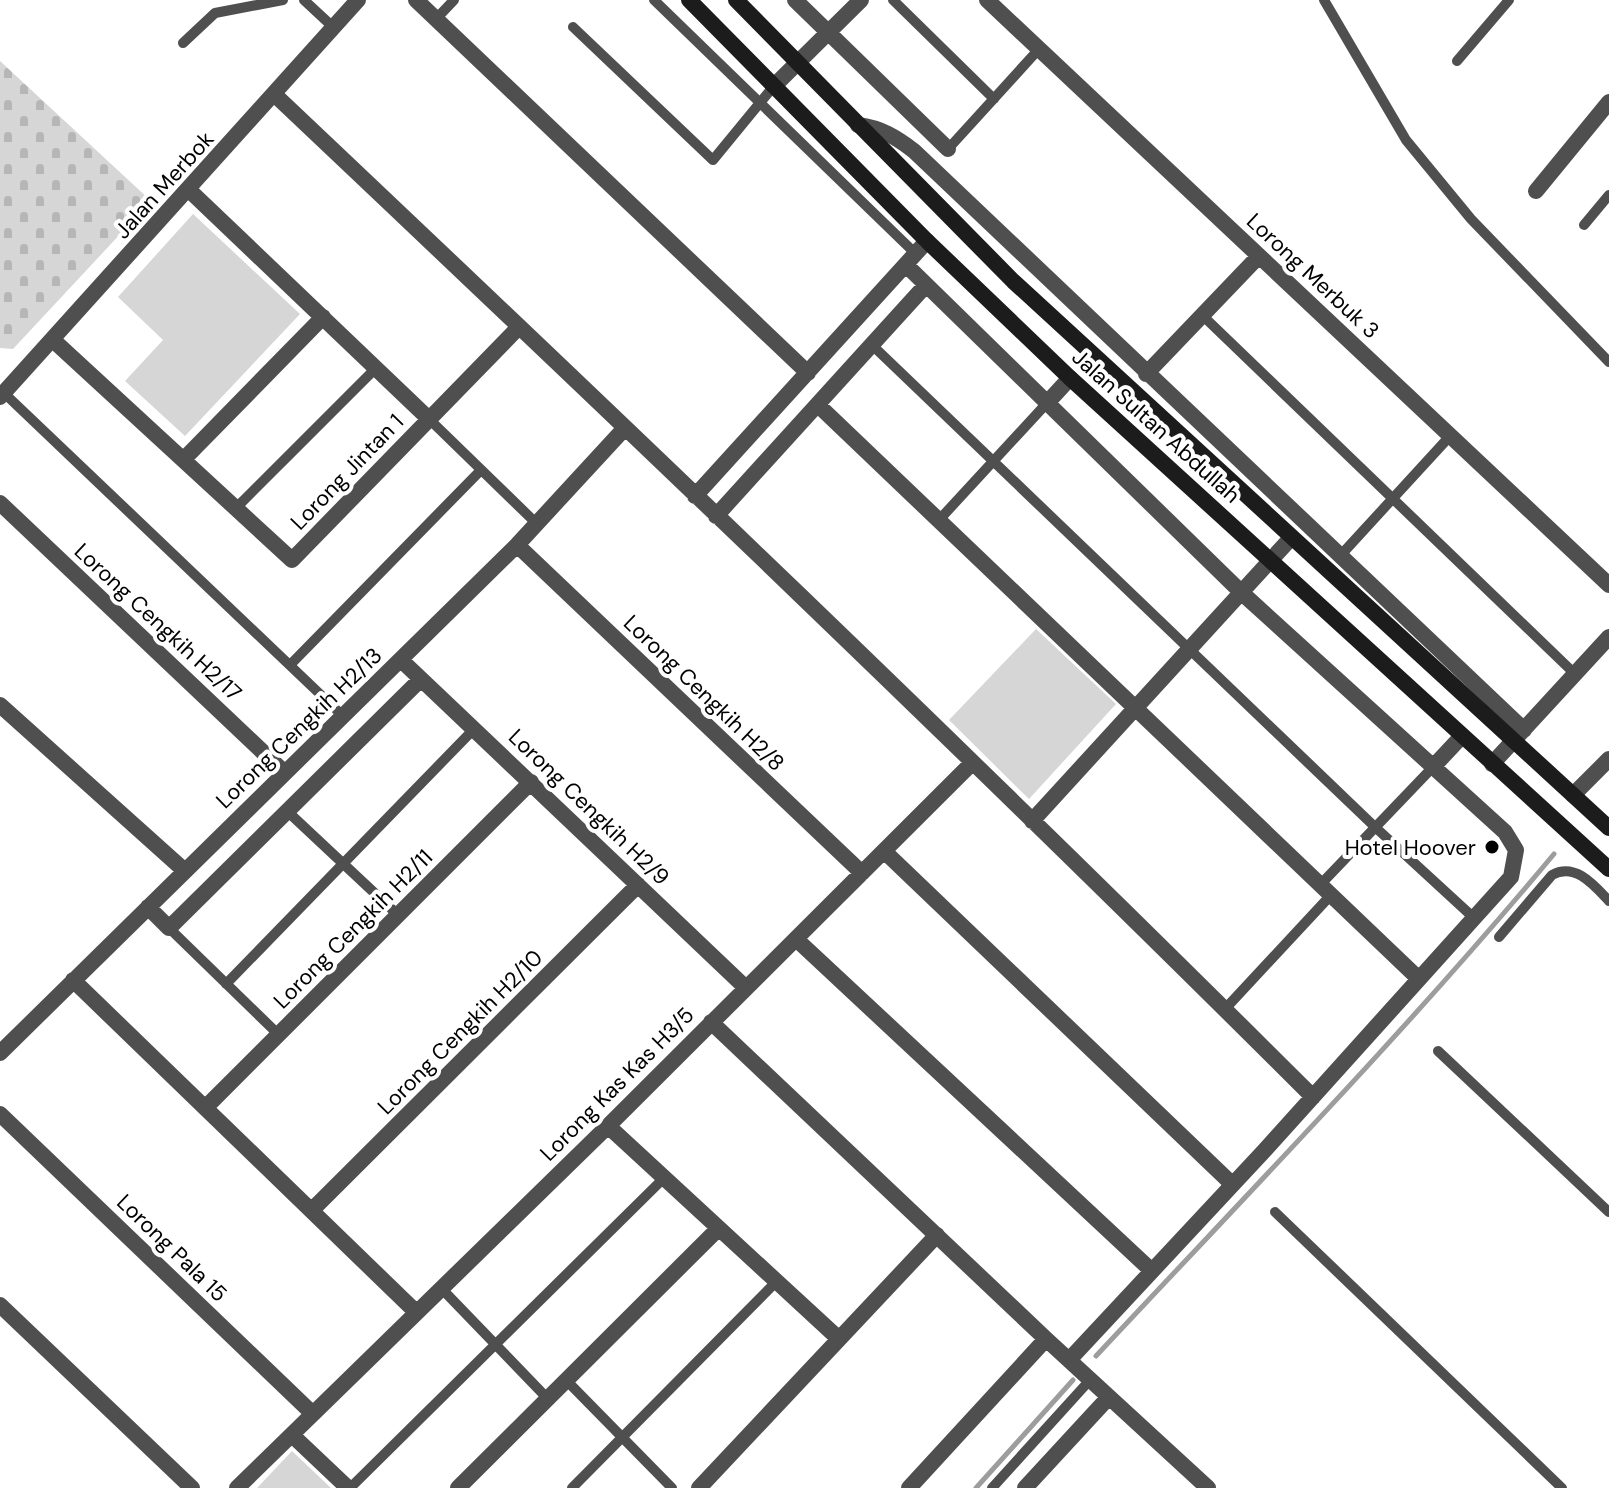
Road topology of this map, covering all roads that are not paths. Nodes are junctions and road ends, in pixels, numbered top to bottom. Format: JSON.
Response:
{"nodes":[{"id":1,"x":283,"y":0,"type":"edge"},
{"id":2,"x":304,"y":0,"type":"edge"},
{"id":3,"x":358,"y":0,"type":"edge"},
{"id":4,"x":416,"y":0,"type":"edge"},
{"id":5,"x":454,"y":0,"type":"edge"},
{"id":6,"x":654,"y":0,"type":"edge"},
{"id":7,"x":689,"y":0,"type":"edge"},
{"id":8,"x":736,"y":0,"type":"edge"},
{"id":9,"x":795,"y":0,"type":"edge"},
{"id":10,"x":861,"y":0,"type":"edge"},
{"id":11,"x":893,"y":0,"type":"edge"},
{"id":12,"x":987,"y":0,"type":"edge"},
{"id":13,"x":1324,"y":0,"type":"edge"},
{"id":14,"x":1509,"y":0,"type":"edge"},
{"id":15,"x":436,"y":19,"type":"junction"},
{"id":16,"x":333,"y":27,"type":"junction"},
{"id":17,"x":573,"y":27,"type":"dead end"},
{"id":18,"x":828,"y":33,"type":"junction"},
{"id":19,"x":183,"y":43,"type":"dead end"},
{"id":20,"x":1039,"y":49,"type":"junction"},
{"id":21,"x":1457,"y":61,"type":"dead end"},
{"id":22,"x":798,"y":63,"type":"junction"},
{"id":23,"x":773,"y":87,"type":"junction"},
{"id":24,"x":274,"y":94,"type":"junction"},
{"id":25,"x":994,"y":99,"type":"junction"},
{"id":26,"x":1609,"y":102,"type":"edge"},
{"id":27,"x":760,"y":103,"type":"junction"},
{"id":28,"x":858,"y":125,"type":"junction"},
{"id":29,"x":948,"y":149,"type":"joint"},
{"id":30,"x":189,"y":190,"type":"junction"},
{"id":31,"x":1536,"y":191,"type":"dead end"},
{"id":32,"x":1609,"y":195,"type":"edge"},
{"id":33,"x":1584,"y":225,"type":"dead end"},
{"id":34,"x":916,"y":253,"type":"junction"},
{"id":35,"x":1259,"y":256,"type":"junction"},
{"id":36,"x":926,"y":285,"type":"junction"},
{"id":37,"x":1202,"y":315,"type":"junction"},
{"id":38,"x":323,"y":317,"type":"junction"},
{"id":39,"x":518,"y":328,"type":"junction"},
{"id":40,"x":53,"y":340,"type":"junction"},
{"id":41,"x":872,"y":345,"type":"junction"},
{"id":42,"x":1609,"y":362,"type":"edge"},
{"id":43,"x":376,"y":368,"type":"junction"},
{"id":44,"x":808,"y":373,"type":"junction"},
{"id":45,"x":1146,"y":374,"type":"junction"},
{"id":46,"x":1070,"y":378,"type":"junction"},
{"id":47,"x":1,"y":394,"type":"edge"},
{"id":48,"x":1047,"y":403,"type":"junction"},
{"id":49,"x":818,"y":405,"type":"junction"},
{"id":50,"x":429,"y":419,"type":"junction"},
{"id":51,"x":624,"y":429,"type":"junction"},
{"id":52,"x":1451,"y":435,"type":"junction"},
{"id":53,"x":184,"y":459,"type":"junction"},
{"id":54,"x":993,"y":462,"type":"junction"},
{"id":55,"x":481,"y":470,"type":"junction"},
{"id":56,"x":695,"y":496,"type":"junction"},
{"id":57,"x":1393,"y":498,"type":"junction"},
{"id":58,"x":0,"y":503,"type":"edge"},
{"id":59,"x":236,"y":508,"type":"junction"},
{"id":60,"x":716,"y":516,"type":"junction"},
{"id":61,"x":939,"y":520,"type":"junction"},
{"id":62,"x":537,"y":524,"type":"junction"},
{"id":63,"x":1291,"y":538,"type":"junction"},
{"id":64,"x":517,"y":545,"type":"junction"},
{"id":65,"x":1340,"y":556,"type":"junction"},
{"id":66,"x":1272,"y":561,"type":"junction"},
{"id":67,"x":1609,"y":585,"type":"edge"},
{"id":68,"x":1242,"y":593,"type":"junction"},
{"id":69,"x":1609,"y":637,"type":"edge"},
{"id":70,"x":1191,"y":648,"type":"junction"},
{"id":71,"x":401,"y":660,"type":"junction"},
{"id":72,"x":290,"y":665,"type":"junction"},
{"id":73,"x":1575,"y":674,"type":"junction"},
{"id":74,"x":421,"y":679,"type":"junction"},
{"id":75,"x":0,"y":705,"type":"edge"},
{"id":76,"x":1136,"y":708,"type":"junction"},
{"id":77,"x":343,"y":716,"type":"junction"},
{"id":78,"x":474,"y":729,"type":"junction"},
{"id":79,"x":1462,"y":736,"type":"junction"},
{"id":80,"x":1519,"y":736,"type":"junction"},
{"id":81,"x":1609,"y":759,"type":"edge"},
{"id":82,"x":972,"y":763,"type":"junction"},
{"id":83,"x":1492,"y":764,"type":"junction"},
{"id":84,"x":1433,"y":767,"type":"junction"},
{"id":85,"x":285,"y":773,"type":"junction"},
{"id":86,"x":531,"y":782,"type":"junction"},
{"id":87,"x":268,"y":790,"type":"junction"},
{"id":88,"x":1573,"y":795,"type":"junction"},
{"id":89,"x":287,"y":811,"type":"junction"},
{"id":90,"x":1032,"y":821,"type":"junction"},
{"id":91,"x":1605,"y":821,"type":"edge"},
{"id":92,"x":1375,"y":827,"type":"junction"},
{"id":93,"x":885,"y":852,"type":"junction"},
{"id":94,"x":343,"y":864,"type":"junction"},
{"id":95,"x":1609,"y":869,"type":"edge"},
{"id":96,"x":185,"y":871,"type":"junction"},
{"id":97,"x":862,"y":873,"type":"junction"},
{"id":98,"x":638,"y":885,"type":"junction"},
{"id":99,"x":1326,"y":890,"type":"junction"},
{"id":100,"x":1607,"y":896,"type":"edge"},
{"id":101,"x":148,"y":907,"type":"junction"},
{"id":102,"x":398,"y":915,"type":"junction"},
{"id":103,"x":1474,"y":918,"type":"junction"},
{"id":104,"x":169,"y":928,"type":"junction"},
{"id":105,"x":1499,"y":937,"type":"dead end"},
{"id":106,"x":796,"y":939,"type":"junction"},
{"id":107,"x":1419,"y":979,"type":"junction"},
{"id":108,"x":73,"y":980,"type":"junction"},
{"id":109,"x":226,"y":984,"type":"junction"},
{"id":110,"x":746,"y":988,"type":"junction"},
{"id":111,"x":1225,"y":1009,"type":"junction"},
{"id":112,"x":711,"y":1022,"type":"junction"},
{"id":113,"x":278,"y":1034,"type":"junction"},
{"id":114,"x":1438,"y":1051,"type":"dead end"},
{"id":115,"x":0,"y":1053,"type":"edge"},
{"id":116,"x":1313,"y":1097,"type":"junction"},
{"id":117,"x":206,"y":1107,"type":"junction"},
{"id":118,"x":0,"y":1114,"type":"edge"},
{"id":119,"x":608,"y":1126,"type":"junction"},
{"id":120,"x":664,"y":1178,"type":"junction"},
{"id":121,"x":1232,"y":1184,"type":"junction"},
{"id":122,"x":312,"y":1210,"type":"junction"},
{"id":123,"x":1275,"y":1212,"type":"dead end"},
{"id":124,"x":1609,"y":1212,"type":"edge"},
{"id":125,"x":718,"y":1229,"type":"junction"},
{"id":126,"x":937,"y":1235,"type":"junction"},
{"id":127,"x":1152,"y":1271,"type":"junction"},
{"id":128,"x":776,"y":1282,"type":"junction"},
{"id":129,"x":441,"y":1288,"type":"junction"},
{"id":130,"x":0,"y":1305,"type":"edge"},
{"id":131,"x":416,"y":1312,"type":"junction"},
{"id":132,"x":838,"y":1338,"type":"junction"},
{"id":133,"x":1046,"y":1339,"type":"junction"},
{"id":134,"x":495,"y":1343,"type":"junction"},
{"id":135,"x":1069,"y":1360,"type":"junction"},
{"id":136,"x":566,"y":1380,"type":"junction"},
{"id":137,"x":1090,"y":1380,"type":"junction"},
{"id":138,"x":1109,"y":1397,"type":"junction"},
{"id":139,"x":548,"y":1399,"type":"junction"},
{"id":140,"x":313,"y":1414,"type":"junction"},
{"id":141,"x":292,"y":1435,"type":"junction"},
{"id":142,"x":622,"y":1437,"type":"junction"},
{"id":143,"x":192,"y":1488,"type":"edge"},
{"id":144,"x":237,"y":1488,"type":"edge"},
{"id":145,"x":349,"y":1488,"type":"edge"},
{"id":146,"x":458,"y":1488,"type":"edge"},
{"id":147,"x":572,"y":1488,"type":"edge"},
{"id":148,"x":672,"y":1488,"type":"edge"},
{"id":149,"x":699,"y":1488,"type":"edge"},
{"id":150,"x":909,"y":1488,"type":"edge"},
{"id":151,"x":992,"y":1488,"type":"edge"},
{"id":152,"x":1025,"y":1488,"type":"edge"},
{"id":153,"x":1208,"y":1488,"type":"edge"},
{"id":154,"x":1562,"y":1488,"type":"edge"}],
"edges":[{"from":1,"to":19,"type":"lane"},
{"from":2,"to":16,"type":"lane"},
{"from":3,"to":16,"type":"street","name":"Jalan Merbok"},
{"from":4,"to":15,"type":"street"},
{"from":5,"to":15,"type":"lane"},
{"from":6,"to":27,"type":"lane"},
{"from":7,"to":23,"type":"main road","name":"Jalan Sultan Abdullah"},
{"from":8,"to":22,"type":"main road","name":"Jalan Sultan Abdullah"},
{"from":9,"to":18,"type":"street"},
{"from":10,"to":18,"type":"street"},
{"from":11,"to":25,"type":"lane"},
{"from":12,"to":20,"type":"street","name":"Lorong Merbuk 3"},
{"from":13,"to":42,"type":"lane"},
{"from":14,"to":21,"type":"lane"},
{"from":15,"to":44,"type":"street"},
{"from":16,"to":24,"type":"street","name":"Jalan Merbok"},
{"from":17,"to":27,"type":"lane"},
{"from":18,"to":22,"type":"street"},
{"from":18,"to":29,"type":"street"},
{"from":20,"to":25,"type":"lane"},
{"from":20,"to":35,"type":"street","name":"Lorong Merbuk 3"},
{"from":22,"to":23,"type":"street"},
{"from":22,"to":28,"type":"main road","name":"Jalan Sultan Abdullah"},
{"from":23,"to":27,"type":"lane"},
{"from":23,"to":34,"type":"main road","name":"Jalan Sultan Abdullah"},
{"from":24,"to":30,"type":"street","name":"Jalan Merbok"},
{"from":24,"to":39,"type":"street"},
{"from":25,"to":29,"type":"lane"},
{"from":26,"to":31,"type":"street"},
{"from":27,"to":34,"type":"lane"},
{"from":28,"to":45,"type":"street"},
{"from":28,"to":63,"type":"main road","name":"Jalan Sultan Abdullah"},
{"from":30,"to":38,"type":"street","name":"Lorong Jintan 1"},
{"from":30,"to":40,"type":"street","name":"Jalan Merbok"},
{"from":32,"to":33,"type":"lane"},
{"from":34,"to":36,"type":"street"},
{"from":34,"to":44,"type":"street"},
{"from":34,"to":46,"type":"main road","name":"Jalan Sultan Abdullah"},
{"from":35,"to":37,"type":"street"},
{"from":35,"to":52,"type":"street","name":"Lorong Merbuk 3"},
{"from":36,"to":41,"type":"street"},
{"from":36,"to":48,"type":"street"},
{"from":37,"to":45,"type":"street"},
{"from":37,"to":57,"type":"lane"},
{"from":38,"to":43,"type":"street","name":"Lorong Jintan 1"},
{"from":38,"to":53,"type":"street"},
{"from":39,"to":50,"type":"street"},
{"from":39,"to":51,"type":"street"},
{"from":40,"to":47,"type":"street","name":"Jalan Merbok"},
{"from":40,"to":53,"type":"street","name":"Lorong Jintan 1"},
{"from":41,"to":49,"type":"street"},
{"from":41,"to":54,"type":"lane"},
{"from":43,"to":50,"type":"street","name":"Lorong Jintan 1"},
{"from":43,"to":59,"type":"lane"},
{"from":44,"to":56,"type":"street"},
{"from":45,"to":65,"type":"street"},
{"from":46,"to":48,"type":"street"},
{"from":46,"to":66,"type":"main road","name":"Jalan Sultan Abdullah"},
{"from":47,"to":72,"type":"lane"},
{"from":48,"to":54,"type":"lane"},
{"from":48,"to":68,"type":"street"},
{"from":49,"to":60,"type":"street"},
{"from":49,"to":61,"type":"street"},
{"from":50,"to":55,"type":"lane"},
{"from":50,"to":59,"type":"street","name":"Lorong Jintan 1"},
{"from":51,"to":56,"type":"street"},
{"from":51,"to":62,"type":"street","name":"Lorong Cengkih H2/13"},
{"from":52,"to":57,"type":"lane"},
{"from":52,"to":67,"type":"street","name":"Lorong Merbuk 3"},
{"from":53,"to":59,"type":"street","name":"Lorong Jintan 1"},
{"from":54,"to":61,"type":"lane"},
{"from":54,"to":70,"type":"lane"},
{"from":55,"to":62,"type":"lane"},
{"from":55,"to":72,"type":"lane"},
{"from":56,"to":60,"type":"street"},
{"from":57,"to":65,"type":"lane"},
{"from":57,"to":73,"type":"lane"},
{"from":58,"to":85,"type":"street","name":"Lorong Cengkih H2/17"},
{"from":60,"to":82,"type":"street"},
{"from":61,"to":76,"type":"street"},
{"from":62,"to":64,"type":"street","name":"Lorong Cengkih H2/13"},
{"from":63,"to":66,"type":"street"},
{"from":63,"to":80,"type":"main road","name":"Jalan Sultan Abdullah"},
{"from":64,"to":71,"type":"street","name":"Lorong Cengkih H2/13"},
{"from":64,"to":97,"type":"street","name":"Lorong Cengkih H2/8"},
{"from":65,"to":80,"type":"street"},
{"from":66,"to":68,"type":"street"},
{"from":66,"to":79,"type":"main road","name":"Jalan Sultan Abdullah"},
{"from":68,"to":70,"type":"street"},
{"from":68,"to":84,"type":"street"},
{"from":69,"to":73,"type":"street"},
{"from":70,"to":76,"type":"street"},
{"from":70,"to":92,"type":"lane"},
{"from":71,"to":74,"type":"street","name":"Lorong Cengkih H2/9"},
{"from":71,"to":77,"type":"street","name":"Lorong Cengkih H2/13"},
{"from":72,"to":77,"type":"lane"},
{"from":73,"to":80,"type":"street"},
{"from":74,"to":78,"type":"street","name":"Lorong Cengkih H2/9"},
{"from":74,"to":89,"type":"street"},
{"from":75,"to":96,"type":"street"},
{"from":76,"to":90,"type":"street"},
{"from":76,"to":99,"type":"street"},
{"from":77,"to":85,"type":"street","name":"Lorong Cengkih H2/13"},
{"from":78,"to":86,"type":"street","name":"Lorong Cengkih H2/9"},
{"from":78,"to":94,"type":"lane"},
{"from":79,"to":83,"type":"main road","name":"Jalan Sultan Abdullah"},
{"from":79,"to":84,"type":"street"},
{"from":80,"to":83,"type":"street"},
{"from":80,"to":88,"type":"main road","name":"Jalan Sultan Abdullah"},
{"from":81,"to":88,"type":"street"},
{"from":82,"to":90,"type":"street"},
{"from":82,"to":93,"type":"street","name":"Lorong Kas Kas H3/5"},
{"from":83,"to":95,"type":"main road","name":"Jalan Sultan Abdullah"},
{"from":84,"to":92,"type":"lane"},
{"from":84,"to":103,"type":"street"},
{"from":85,"to":87,"type":"street","name":"Lorong Cengkih H2/13"},
{"from":86,"to":98,"type":"street","name":"Lorong Cengkih H2/9"},
{"from":86,"to":102,"type":"street","name":"Lorong Cengkih H2/11"},
{"from":87,"to":89,"type":"street"},
{"from":87,"to":96,"type":"street","name":"Lorong Cengkih H2/13"},
{"from":88,"to":91,"type":"main road","name":"Jalan Sultan Abdullah"},
{"from":89,"to":94,"type":"lane"},
{"from":89,"to":104,"type":"street"},
{"from":90,"to":111,"type":"street"},
{"from":92,"to":99,"type":"lane"},
{"from":92,"to":103,"type":"lane"},
{"from":93,"to":97,"type":"street","name":"Lorong Kas Kas H3/5"},
{"from":93,"to":121,"type":"street"},
{"from":94,"to":102,"type":"lane"},
{"from":94,"to":109,"type":"lane"},
{"from":96,"to":101,"type":"street","name":"Lorong Cengkih H2/13"},
{"from":97,"to":106,"type":"street","name":"Lorong Kas Kas H3/5"},
{"from":98,"to":110,"type":"street","name":"Lorong Cengkih H2/9"},
{"from":98,"to":122,"type":"street","name":"Lorong Cengkih H2/10"},
{"from":99,"to":107,"type":"street"},
{"from":99,"to":111,"type":"lane"},
{"from":100,"to":105,"type":"lane"},
{"from":101,"to":104,"type":"street"},
{"from":101,"to":108,"type":"street","name":"Lorong Cengkih H2/13"},
{"from":102,"to":113,"type":"street","name":"Lorong Cengkih H2/11"},
{"from":103,"to":107,"type":"street"},
{"from":104,"to":109,"type":"lane"},
{"from":106,"to":110,"type":"street","name":"Lorong Kas Kas H3/5"},
{"from":106,"to":127,"type":"street"},
{"from":107,"to":116,"type":"street"},
{"from":108,"to":115,"type":"street","name":"Lorong Cengkih H2/13"},
{"from":108,"to":117,"type":"street"},
{"from":109,"to":113,"type":"lane"},
{"from":110,"to":112,"type":"street","name":"Lorong Kas Kas H3/5"},
{"from":111,"to":116,"type":"street"},
{"from":112,"to":119,"type":"street","name":"Lorong Kas Kas H3/5"},
{"from":112,"to":126,"type":"street"},
{"from":113,"to":117,"type":"street","name":"Lorong Cengkih H2/11"},
{"from":114,"to":124,"type":"lane"},
{"from":116,"to":121,"type":"street"},
{"from":117,"to":122,"type":"street"},
{"from":118,"to":140,"type":"street","name":"Lorong Pala 15"},
{"from":119,"to":120,"type":"street"},
{"from":119,"to":129,"type":"street","name":"Lorong Kas Kas H3/5"},
{"from":120,"to":125,"type":"street"},
{"from":120,"to":134,"type":"lane"},
{"from":121,"to":127,"type":"street"},
{"from":122,"to":131,"type":"street"},
{"from":123,"to":154,"type":"lane"},
{"from":125,"to":128,"type":"street"},
{"from":125,"to":136,"type":"street"},
{"from":126,"to":132,"type":"street"},
{"from":126,"to":133,"type":"street"},
{"from":127,"to":135,"type":"street"},
{"from":128,"to":132,"type":"street"},
{"from":128,"to":142,"type":"lane"},
{"from":129,"to":131,"type":"street","name":"Lorong Kas Kas H3/5"},
{"from":129,"to":134,"type":"lane"},
{"from":130,"to":143,"type":"street"},
{"from":131,"to":140,"type":"street","name":"Lorong Kas Kas H3/5"},
{"from":132,"to":149,"type":"street"},
{"from":133,"to":135,"type":"street"},
{"from":133,"to":150,"type":"street"},
{"from":134,"to":139,"type":"lane"},
{"from":134,"to":145,"type":"lane"},
{"from":135,"to":137,"type":"street"},
{"from":136,"to":139,"type":"street"},
{"from":136,"to":142,"type":"lane"},
{"from":137,"to":138,"type":"street"},
{"from":137,"to":151,"type":"lane"},
{"from":138,"to":152,"type":"street"},
{"from":138,"to":153,"type":"street"},
{"from":139,"to":146,"type":"street"},
{"from":140,"to":141,"type":"street","name":"Lorong Kas Kas H3/5"},
{"from":141,"to":144,"type":"street","name":"Lorong Kas Kas H3/5"},
{"from":141,"to":145,"type":"street"},
{"from":142,"to":147,"type":"lane"},
{"from":142,"to":148,"type":"lane"}]}
